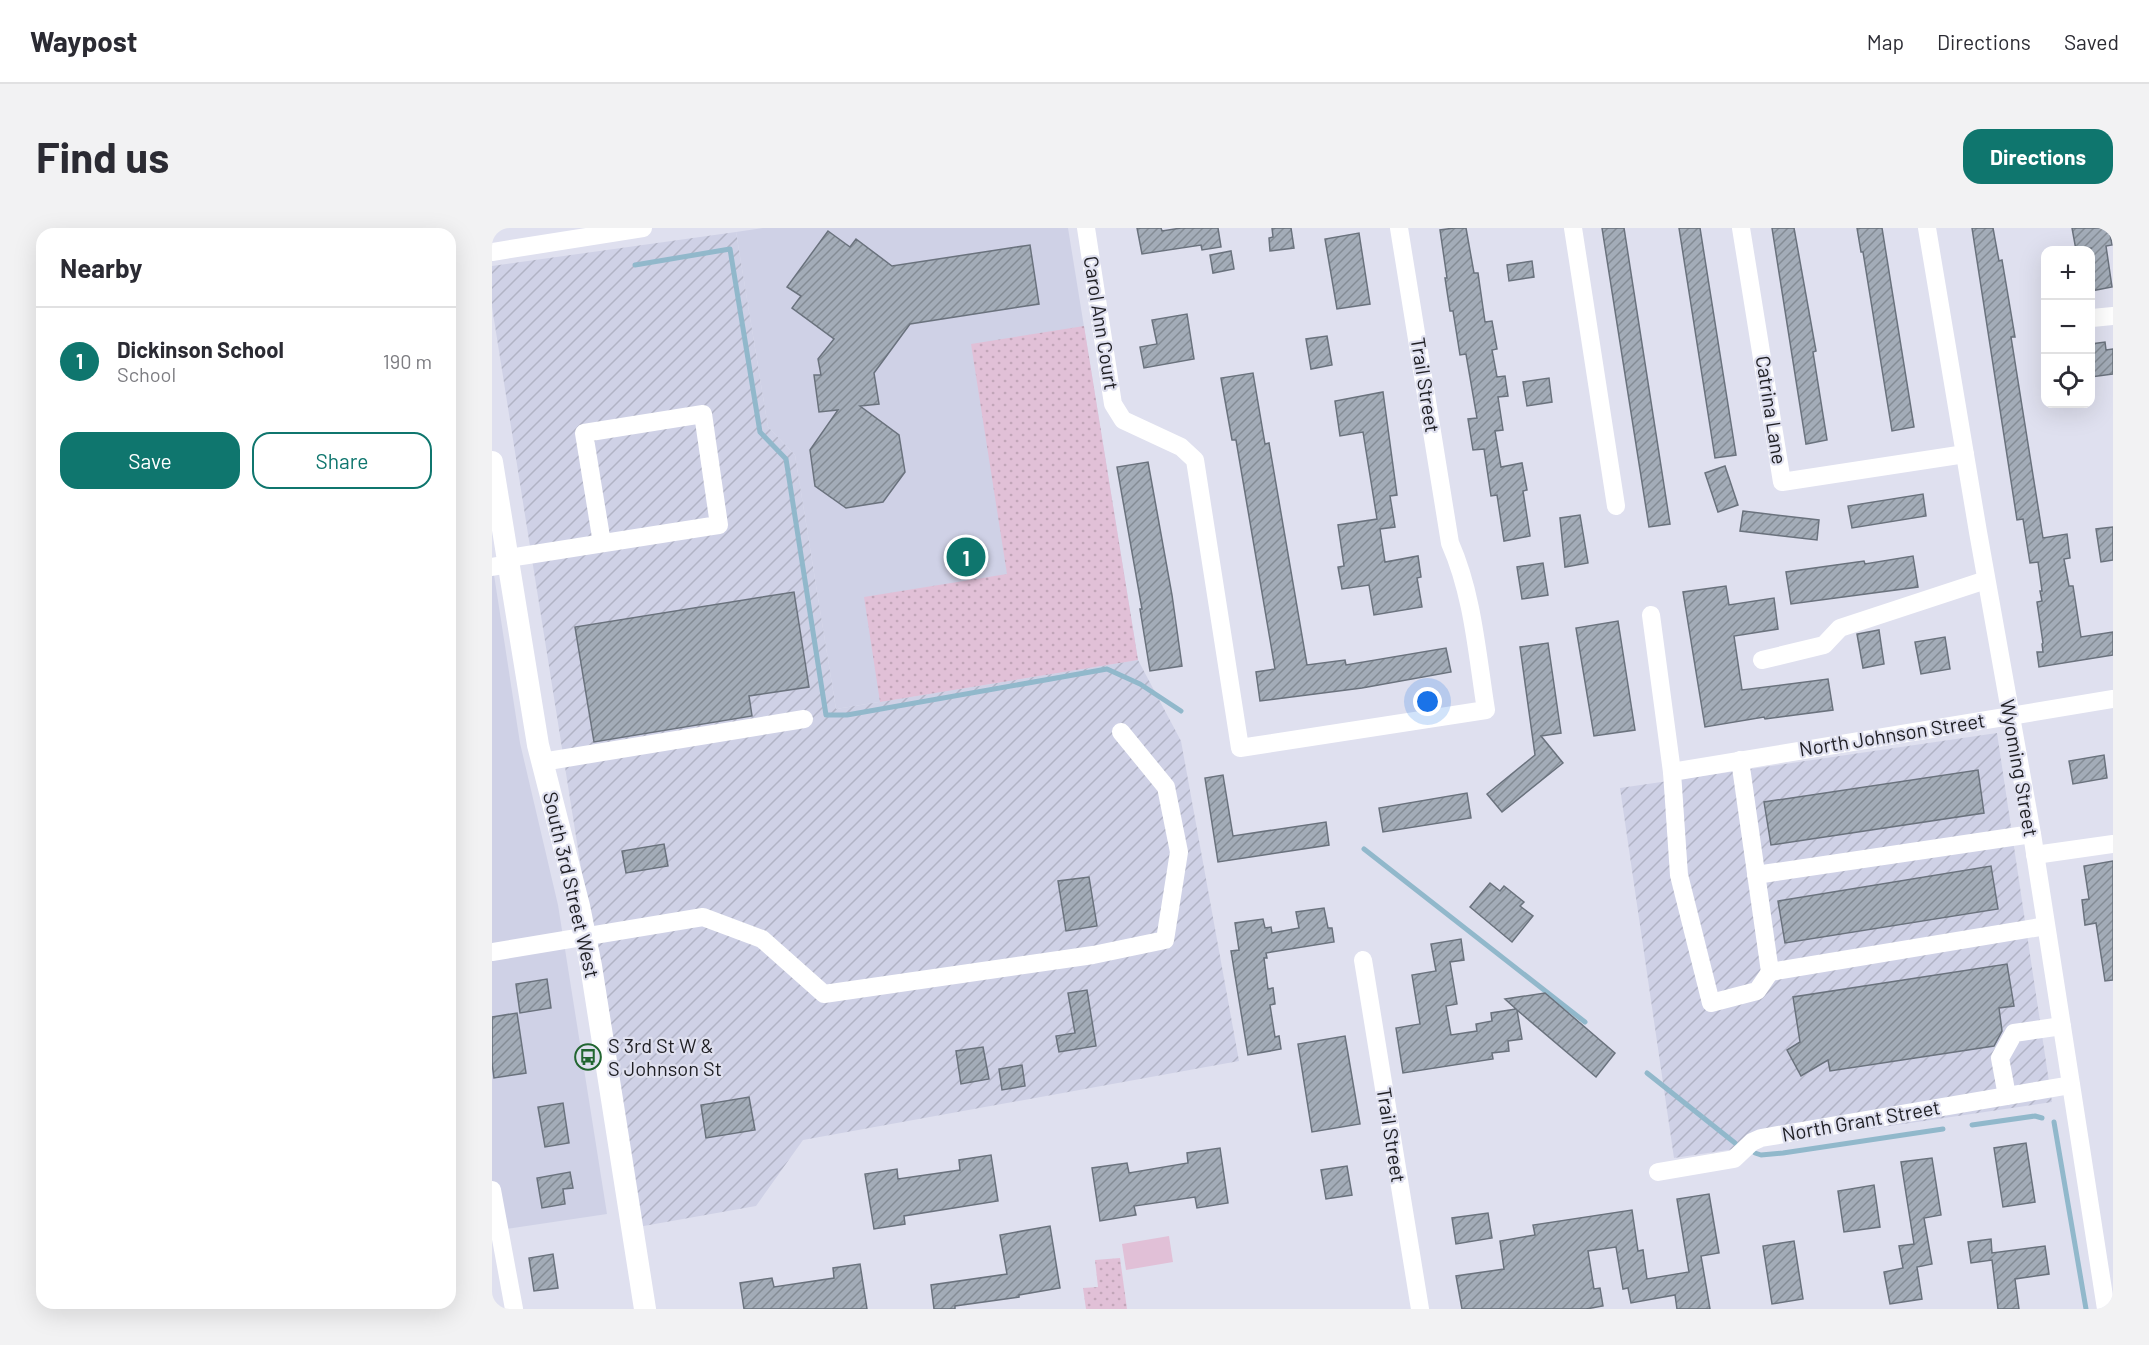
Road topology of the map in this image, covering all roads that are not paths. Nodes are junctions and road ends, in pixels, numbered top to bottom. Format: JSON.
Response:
{"nodes":[{"id":1,"x":642,"y":228,"type":"edge"},
{"id":2,"x":1086,"y":228,"type":"edge"},
{"id":3,"x":1400,"y":228,"type":"edge"},
{"id":4,"x":1574,"y":228,"type":"edge"},
{"id":5,"x":1741,"y":228,"type":"edge"},
{"id":6,"x":1927,"y":228,"type":"edge"},
{"id":7,"x":492,"y":252,"type":"edge"},
{"id":8,"x":2113,"y":316,"type":"edge"},
{"id":9,"x":2095,"y":318,"type":"edge"},
{"id":10,"x":1965,"y":454,"type":"junction"},
{"id":11,"x":492,"y":462,"type":"edge"},
{"id":12,"x":495,"y":499,"type":"edge"},
{"id":13,"x":1616,"y":506,"type":"dead end"},
{"id":14,"x":1456,"y":542,"type":"joint"},
{"id":15,"x":602,"y":543,"type":"junction"},
{"id":16,"x":503,"y":563,"type":"edge"},
{"id":17,"x":1986,"y":580,"type":"junction"},
{"id":18,"x":1651,"y":615,"type":"dead end"},
{"id":19,"x":1762,"y":660,"type":"dead end"},
{"id":20,"x":2113,"y":699,"type":"edge"},
{"id":21,"x":2012,"y":716,"type":"junction"},
{"id":22,"x":804,"y":719,"type":"dead end"},
{"id":23,"x":1121,"y":732,"type":"dead end"},
{"id":24,"x":1740,"y":760,"type":"junction"},
{"id":25,"x":542,"y":762,"type":"junction"},
{"id":26,"x":1671,"y":772,"type":"junction"},
{"id":27,"x":2032,"y":834,"type":"junction"},
{"id":28,"x":2113,"y":844,"type":"edge"},
{"id":29,"x":2035,"y":855,"type":"junction"},
{"id":30,"x":1756,"y":875,"type":"junction"},
{"id":31,"x":2046,"y":926,"type":"junction"},
{"id":32,"x":586,"y":938,"type":"junction"},
{"id":33,"x":492,"y":952,"type":"edge"},
{"id":34,"x":1363,"y":960,"type":"dead end"},
{"id":35,"x":1770,"y":972,"type":"junction"},
{"id":36,"x":2062,"y":1026,"type":"junction"},
{"id":37,"x":2071,"y":1085,"type":"junction"},
{"id":38,"x":2007,"y":1096,"type":"junction"},
{"id":39,"x":1658,"y":1172,"type":"dead end"},
{"id":40,"x":492,"y":1190,"type":"edge"},
{"id":41,"x":514,"y":1309,"type":"edge"},
{"id":42,"x":645,"y":1309,"type":"edge"},
{"id":43,"x":1420,"y":1309,"type":"edge"},
{"id":44,"x":2106,"y":1309,"type":"edge"}],
"edges":[{"from":1,"to":7,"type":"street"},
{"from":2,"to":14,"type":"street","name":"Carol Ann Court"},
{"from":3,"to":14,"type":"street","name":"Trail Street"},
{"from":4,"to":13,"type":"street"},
{"from":5,"to":10,"type":"street","name":"Catrina Lane"},
{"from":6,"to":10,"type":"street","name":"Wyoming Street"},
{"from":8,"to":9,"type":"street"},
{"from":10,"to":17,"type":"street","name":"Wyoming Street"},
{"from":11,"to":12,"type":"main road","name":"South 3rd Street West"},
{"from":12,"to":16,"type":"main road","name":"South 3rd Street West"},
{"from":15,"to":15,"type":"street"},
{"from":15,"to":16,"type":"street"},
{"from":16,"to":25,"type":"main road","name":"South 3rd Street West"},
{"from":17,"to":19,"type":"street"},
{"from":17,"to":21,"type":"street","name":"Wyoming Street"},
{"from":18,"to":26,"type":"street"},
{"from":20,"to":21,"type":"street","name":"North Johnson Street"},
{"from":21,"to":24,"type":"street","name":"North Johnson Street"},
{"from":21,"to":27,"type":"street","name":"Wyoming Street"},
{"from":22,"to":25,"type":"street"},
{"from":23,"to":32,"type":"street"},
{"from":24,"to":26,"type":"street","name":"North Johnson Street"},
{"from":24,"to":30,"type":"street"},
{"from":25,"to":32,"type":"main road","name":"South 3rd Street West"},
{"from":26,"to":35,"type":"street"},
{"from":27,"to":29,"type":"street","name":"Wyoming Street"},
{"from":27,"to":30,"type":"street"},
{"from":28,"to":29,"type":"street"},
{"from":29,"to":31,"type":"street","name":"Wyoming Street"},
{"from":30,"to":35,"type":"street"},
{"from":31,"to":35,"type":"street"},
{"from":31,"to":36,"type":"street","name":"Wyoming Street"},
{"from":32,"to":33,"type":"street"},
{"from":32,"to":42,"type":"main road","name":"South 3rd Street West"},
{"from":34,"to":43,"type":"street","name":"Trail Street"},
{"from":36,"to":37,"type":"street","name":"Wyoming Street"},
{"from":36,"to":38,"type":"street"},
{"from":37,"to":38,"type":"street","name":"North Grant Street"},
{"from":37,"to":44,"type":"street","name":"Wyoming Street"},
{"from":38,"to":39,"type":"street","name":"North Grant Street"},
{"from":40,"to":41,"type":"street"}]}
